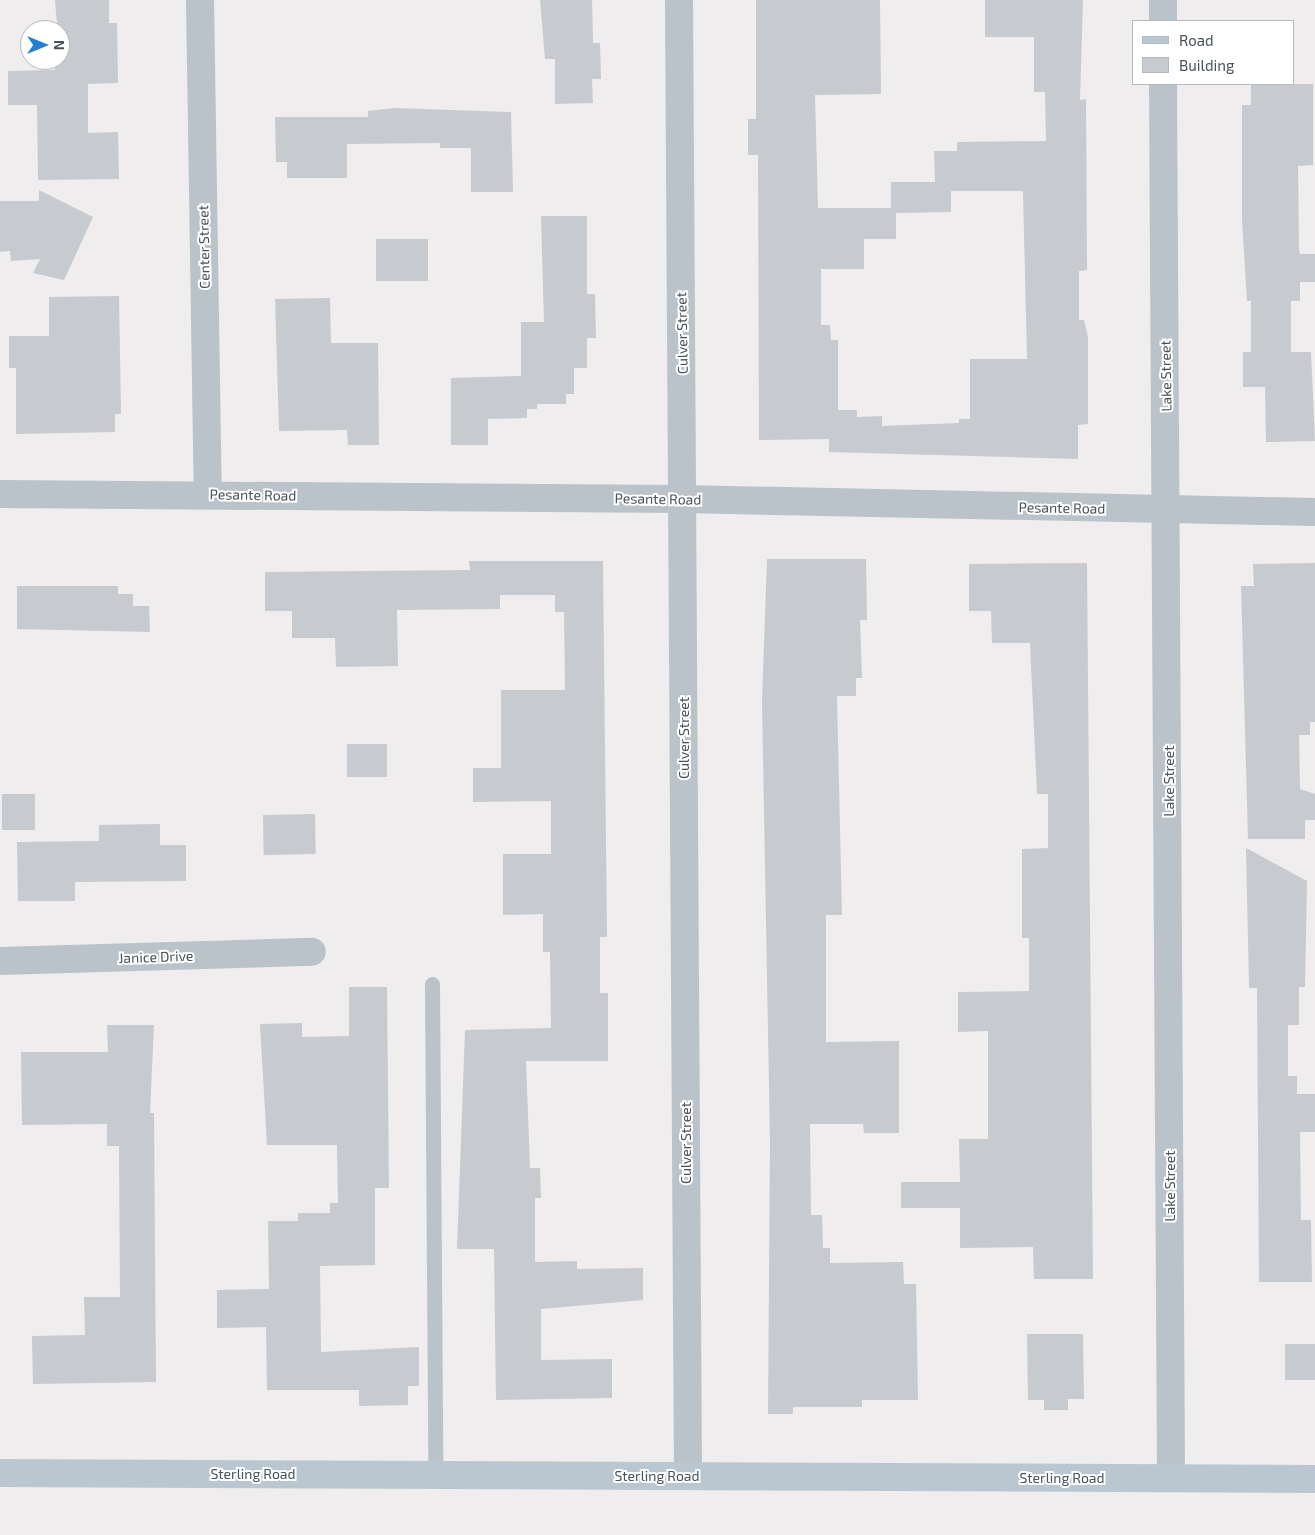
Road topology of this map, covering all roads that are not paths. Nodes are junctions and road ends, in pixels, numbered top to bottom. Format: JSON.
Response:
{"nodes":[{"id":1,"x":200,"y":0,"type":"edge"},
{"id":2,"x":679,"y":0,"type":"edge"},
{"id":3,"x":1163,"y":0,"type":"edge"},
{"id":4,"x":1163,"y":20,"type":"edge"},
{"id":5,"x":1164,"y":85,"type":"edge"},
{"id":6,"x":0,"y":494,"type":"edge"},
{"id":7,"x":208,"y":494,"type":"junction"},
{"id":8,"x":683,"y":499,"type":"junction"},
{"id":9,"x":1168,"y":511,"type":"junction"},
{"id":10,"x":1315,"y":512,"type":"edge"},
{"id":11,"x":312,"y":952,"type":"dead end"},
{"id":12,"x":0,"y":961,"type":"edge"},
{"id":13,"x":432,"y":984,"type":"dead end"},
{"id":14,"x":0,"y":1473,"type":"edge"},
{"id":15,"x":435,"y":1475,"type":"junction"},
{"id":16,"x":688,"y":1476,"type":"junction"},
{"id":17,"x":1171,"y":1478,"type":"junction"},
{"id":18,"x":1315,"y":1479,"type":"edge"}],
"edges":[{"from":1,"to":7,"type":"street","name":"Center Street"},
{"from":2,"to":8,"type":"street","name":"Culver Street"},
{"from":3,"to":4,"type":"street"},
{"from":5,"to":9,"type":"street","name":"Lake Street"},
{"from":6,"to":7,"type":"street","name":"Pesante Road"},
{"from":7,"to":8,"type":"street","name":"Pesante Road"},
{"from":8,"to":9,"type":"street","name":"Pesante Road"},
{"from":8,"to":16,"type":"street","name":"Culver Street"},
{"from":9,"to":10,"type":"street","name":"Pesante Road"},
{"from":9,"to":17,"type":"street","name":"Lake Street"},
{"from":11,"to":12,"type":"street","name":"Janice Drive"},
{"from":13,"to":15,"type":"lane"},
{"from":14,"to":15,"type":"street","name":"Sterling Road"},
{"from":15,"to":16,"type":"street","name":"Sterling Road"},
{"from":16,"to":17,"type":"street","name":"Sterling Road"},
{"from":17,"to":18,"type":"street","name":"Sterling Road"}]}
